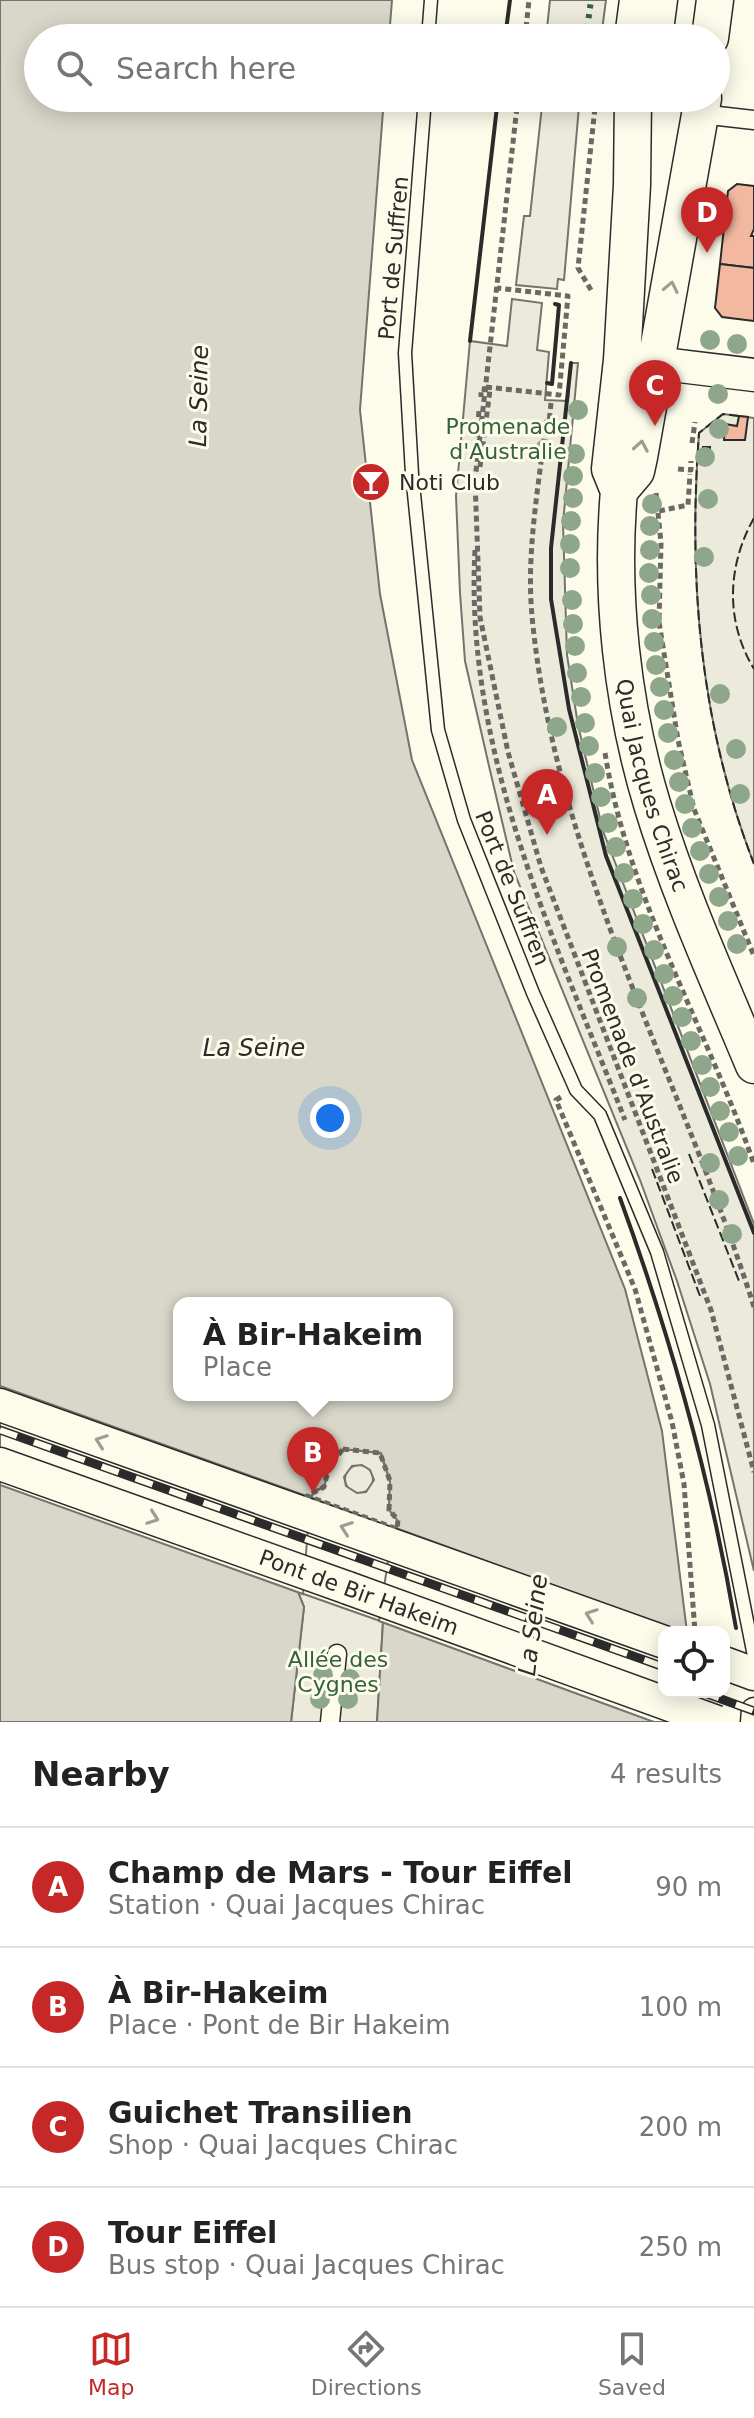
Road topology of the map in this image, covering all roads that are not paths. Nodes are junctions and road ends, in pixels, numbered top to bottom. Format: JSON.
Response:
{"nodes":[{"id":1,"x":431,"y":0,"type":"edge"},
{"id":2,"x":638,"y":0,"type":"edge"},
{"id":3,"x":665,"y":0,"type":"edge"},
{"id":4,"x":715,"y":0,"type":"edge"},
{"id":5,"x":429,"y":24,"type":"edge"},
{"id":6,"x":635,"y":24,"type":"edge"},
{"id":7,"x":662,"y":24,"type":"edge"},
{"id":8,"x":712,"y":24,"type":"edge"},
{"id":9,"x":424,"y":112,"type":"edge"},
{"id":10,"x":633,"y":112,"type":"edge"},
{"id":11,"x":646,"y":112,"type":"edge"},
{"id":12,"x":701,"y":112,"type":"edge"},
{"id":13,"x":724,"y":112,"type":"edge"},
{"id":14,"x":754,"y":120,"type":"edge"},
{"id":15,"x":632,"y":185,"type":"junction"},
{"id":16,"x":638,"y":361,"type":"junction"},
{"id":17,"x":754,"y":375,"type":"edge"},
{"id":18,"x":754,"y":1065,"type":"edge"},
{"id":19,"x":0,"y":1405,"type":"edge"},
{"id":20,"x":0,"y":1464,"type":"edge"},
{"id":21,"x":658,"y":1640,"type":"edge"},
{"id":22,"x":337,"y":1654,"type":"dead end"},
{"id":23,"x":743,"y":1665,"type":"edge"},
{"id":24,"x":754,"y":1710,"type":"edge"},
{"id":25,"x":330,"y":1722,"type":"edge"},
{"id":26,"x":717,"y":1722,"type":"edge"},
{"id":27,"x":753,"y":1722,"type":"edge"}],
"edges":[{"from":1,"to":5,"type":"lane"},
{"from":2,"to":6,"type":"main road"},
{"from":3,"to":7,"type":"street"},
{"from":4,"to":8,"type":"main road"},
{"from":9,"to":23,"type":"lane","name":"Port de Suffren"},
{"from":10,"to":15,"type":"main road","name":"Quai Jacques Chirac"},
{"from":11,"to":15,"type":"street","name":"Quai Jacques Chirac"},
{"from":16,"to":12,"type":"main road","name":"Quai Jacques Chirac","one_way":true},
{"from":13,"to":14,"type":"street"},
{"from":15,"to":16,"type":"main road","name":"Quai Jacques Chirac"},
{"from":16,"to":17,"type":"main road"},
{"from":16,"to":18,"type":"main road","name":"Quai Jacques Chirac"},
{"from":21,"to":19,"type":"main road","one_way":true},
{"from":20,"to":26,"type":"main road","name":"Pont de Bir Hakeim","one_way":true,"bridge":true},
{"from":22,"to":25,"type":"street"},
{"from":24,"to":27,"type":"street"}]}
